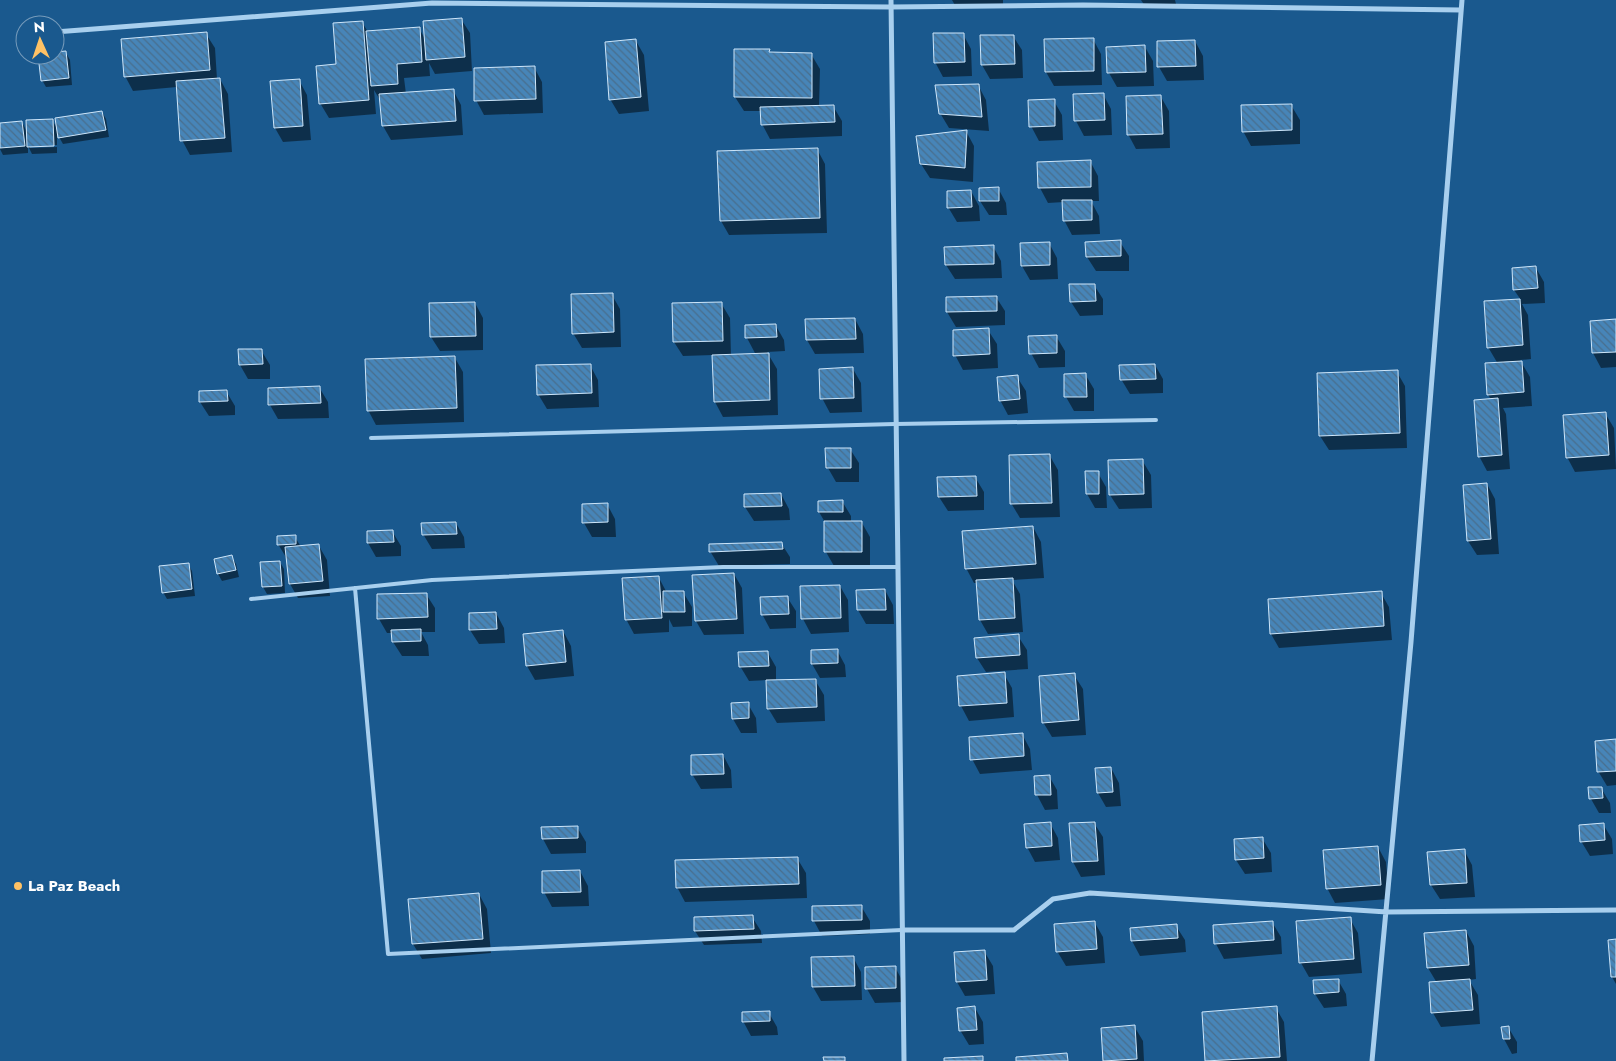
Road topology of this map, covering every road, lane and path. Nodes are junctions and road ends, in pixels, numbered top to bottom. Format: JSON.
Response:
{"nodes":[{"id":1,"x":891,"y":0,"type":"edge"},
{"id":2,"x":1462,"y":0,"type":"edge"},
{"id":3,"x":1083,"y":2,"type":"edge"},
{"id":4,"x":891,"y":7,"type":"junction"},
{"id":5,"x":1462,"y":10,"type":"junction"},
{"id":6,"x":65,"y":31,"type":"edge"},
{"id":7,"x":1156,"y":420,"type":"dead end"},
{"id":8,"x":895,"y":424,"type":"junction"},
{"id":9,"x":371,"y":438,"type":"dead end"},
{"id":10,"x":897,"y":567,"type":"junction"},
{"id":11,"x":355,"y":588,"type":"junction"},
{"id":12,"x":251,"y":599,"type":"dead end"},
{"id":13,"x":1616,"y":910,"type":"edge"},
{"id":14,"x":1387,"y":912,"type":"junction"},
{"id":15,"x":902,"y":930,"type":"junction"},
{"id":16,"x":904,"y":1061,"type":"edge"},
{"id":17,"x":1372,"y":1061,"type":"edge"}],
"edges":[{"from":1,"to":4,"type":"street"},
{"from":2,"to":5,"type":"street"},
{"from":3,"to":4,"type":"street"},
{"from":3,"to":5,"type":"street"},
{"from":4,"to":6,"type":"street"},
{"from":4,"to":8,"type":"street"},
{"from":5,"to":14,"type":"street"},
{"from":7,"to":8,"type":"lane"},
{"from":8,"to":9,"type":"lane"},
{"from":8,"to":10,"type":"street"},
{"from":10,"to":11,"type":"lane"},
{"from":10,"to":15,"type":"street"},
{"from":11,"to":12,"type":"lane"},
{"from":11,"to":15,"type":"lane"},
{"from":13,"to":14,"type":"street"},
{"from":14,"to":15,"type":"street"},
{"from":14,"to":17,"type":"street"},
{"from":15,"to":16,"type":"street"}]}
